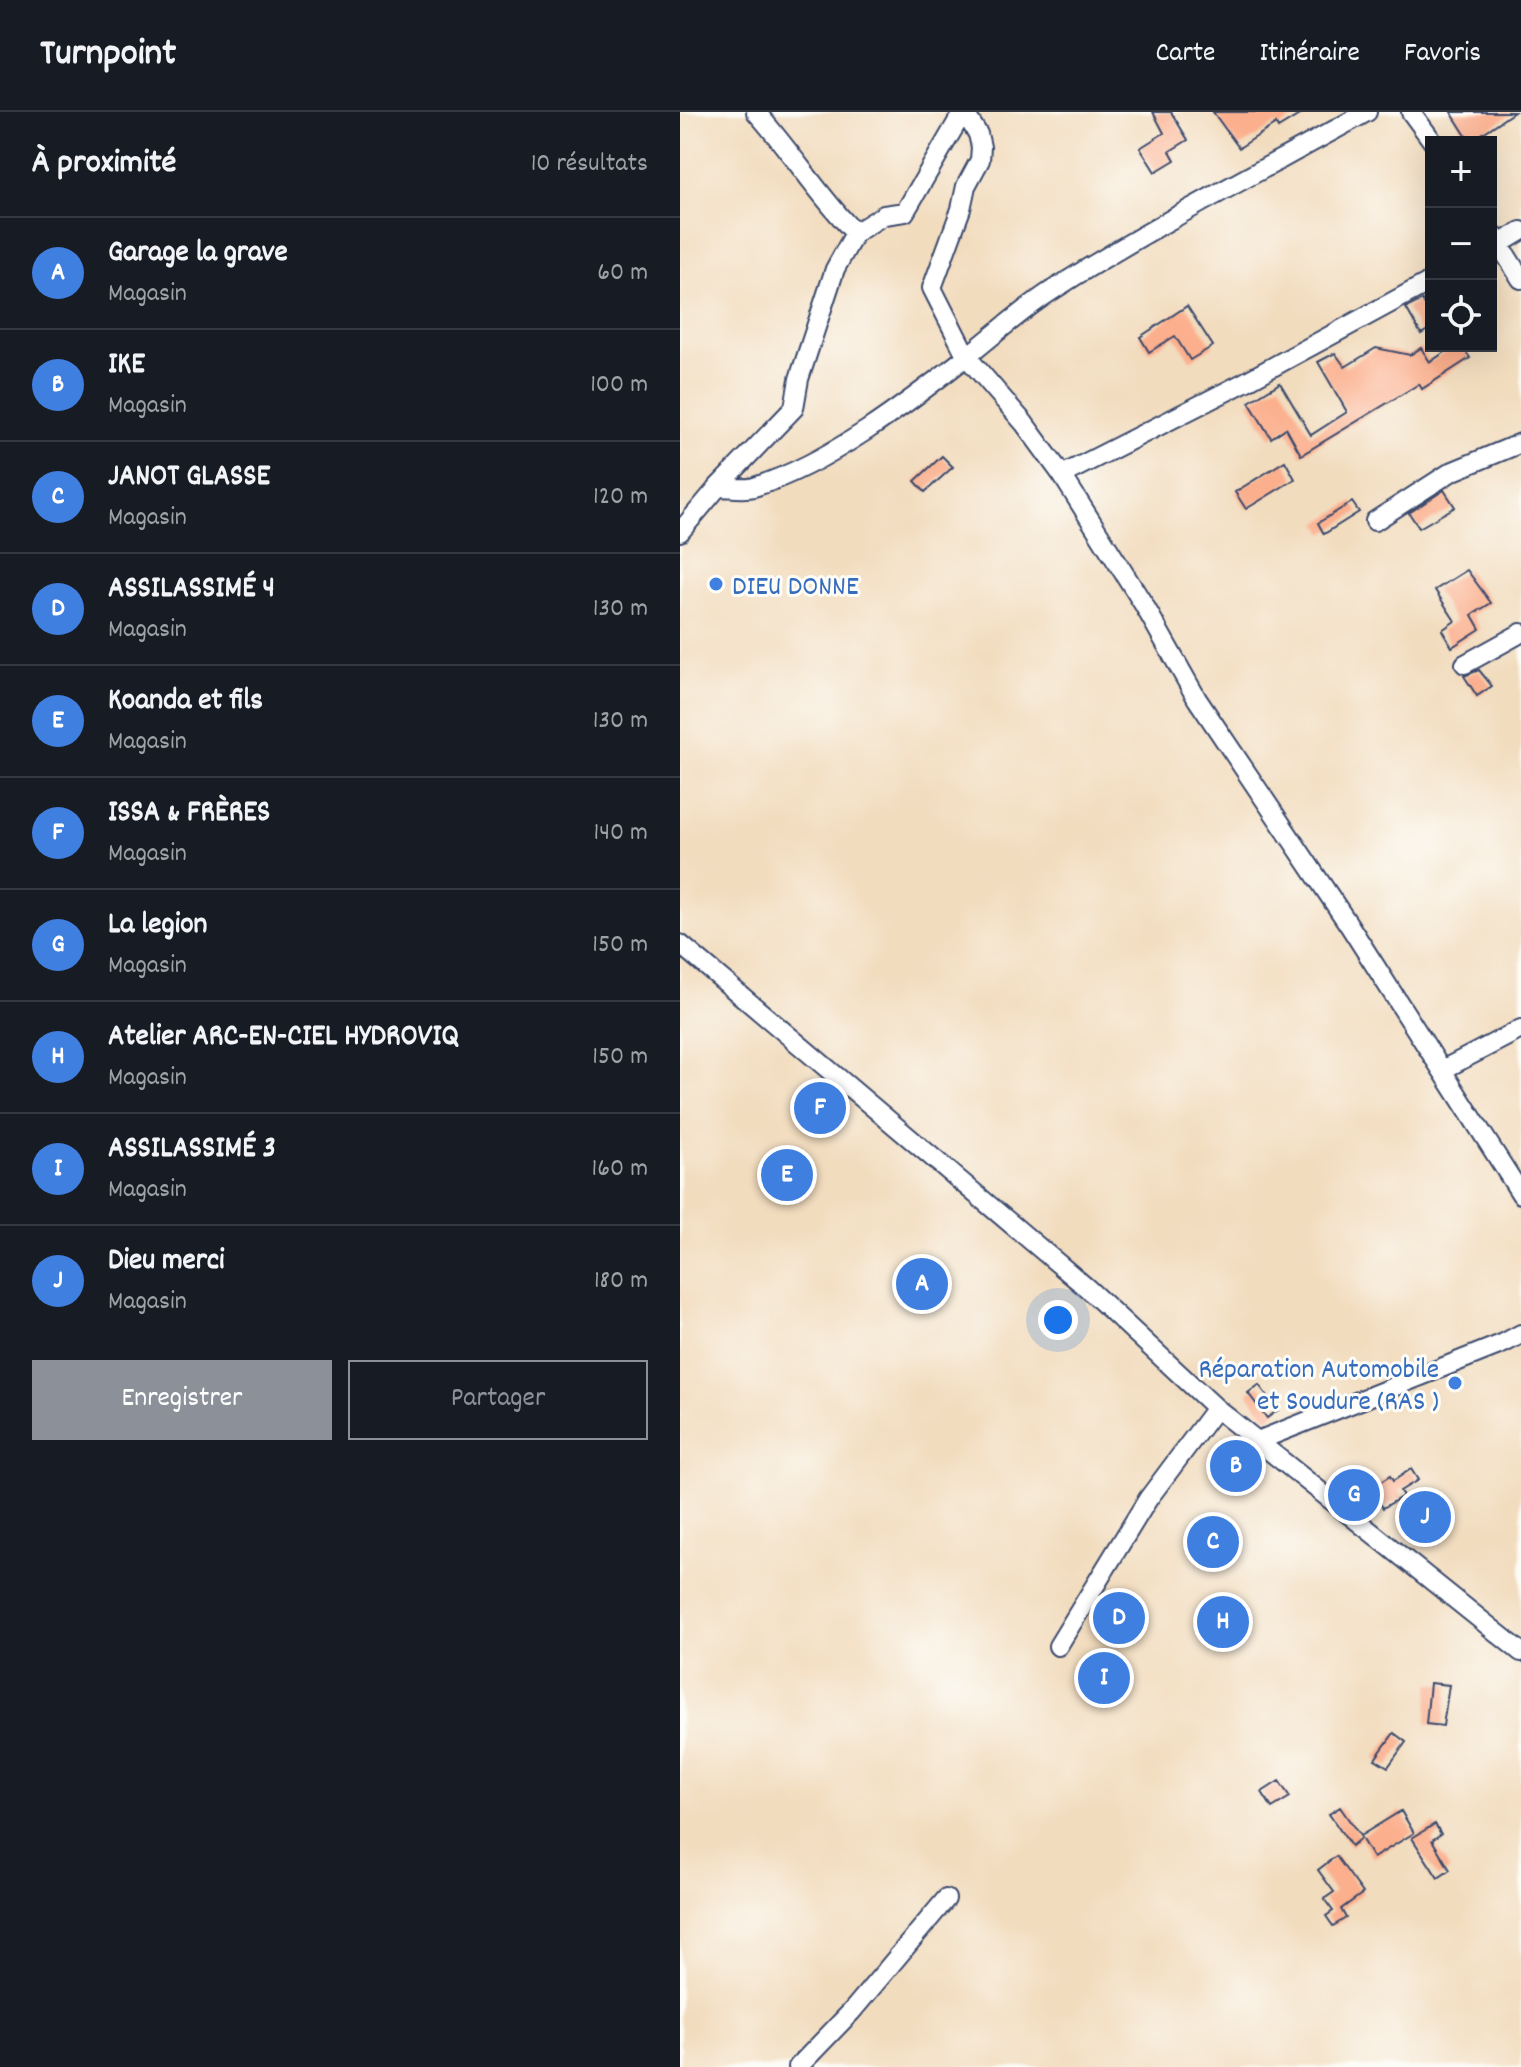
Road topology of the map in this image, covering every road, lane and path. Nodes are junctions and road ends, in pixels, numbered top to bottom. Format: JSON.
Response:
{"nodes":[{"id":1,"x":756,"y":112,"type":"edge"},
{"id":2,"x":963,"y":112,"type":"edge"},
{"id":3,"x":1367,"y":112,"type":"edge"},
{"id":4,"x":1411,"y":112,"type":"edge"},
{"id":5,"x":1429,"y":136,"type":"edge"},
{"id":6,"x":1521,"y":231,"type":"edge"},
{"id":7,"x":855,"y":233,"type":"junction"},
{"id":8,"x":1497,"y":240,"type":"edge"},
{"id":9,"x":1497,"y":245,"type":"edge"},
{"id":10,"x":1521,"y":279,"type":"edge"},
{"id":11,"x":1425,"y":284,"type":"edge"},
{"id":12,"x":967,"y":357,"type":"junction"},
{"id":13,"x":1521,"y":443,"type":"edge"},
{"id":14,"x":1062,"y":475,"type":"junction"},
{"id":15,"x":718,"y":487,"type":"junction"},
{"id":16,"x":1375,"y":521,"type":"dead end"},
{"id":17,"x":680,"y":532,"type":"edge"},
{"id":18,"x":1521,"y":633,"type":"edge"},
{"id":19,"x":1465,"y":664,"type":"dead end"},
{"id":20,"x":680,"y":944,"type":"edge"},
{"id":21,"x":1521,"y":1029,"type":"edge"},
{"id":22,"x":1442,"y":1070,"type":"junction"},
{"id":23,"x":1521,"y":1194,"type":"edge"},
{"id":24,"x":1521,"y":1334,"type":"edge"},
{"id":25,"x":1216,"y":1408,"type":"junction"},
{"id":26,"x":1260,"y":1440,"type":"junction"},
{"id":27,"x":1058,"y":1646,"type":"dead end"},
{"id":28,"x":1521,"y":1652,"type":"edge"},
{"id":29,"x":946,"y":1899,"type":"dead end"},
{"id":30,"x":798,"y":2067,"type":"edge"}],
"edges":[{"from":1,"to":7,"type":"street"},
{"from":2,"to":7,"type":"street"},
{"from":2,"to":12,"type":"street"},
{"from":3,"to":12,"type":"street"},
{"from":4,"to":5,"type":"street"},
{"from":6,"to":8,"type":"street"},
{"from":7,"to":15,"type":"street"},
{"from":9,"to":10,"type":"street"},
{"from":11,"to":14,"type":"street"},
{"from":12,"to":14,"type":"street"},
{"from":12,"to":15,"type":"street"},
{"from":13,"to":16,"type":"street"},
{"from":14,"to":22,"type":"street"},
{"from":15,"to":17,"type":"street"},
{"from":18,"to":19,"type":"street"},
{"from":20,"to":25,"type":"street"},
{"from":21,"to":22,"type":"street"},
{"from":22,"to":23,"type":"street"},
{"from":24,"to":26,"type":"street"},
{"from":25,"to":26,"type":"street"},
{"from":25,"to":27,"type":"street"},
{"from":26,"to":28,"type":"street"},
{"from":29,"to":30,"type":"street"}]}
